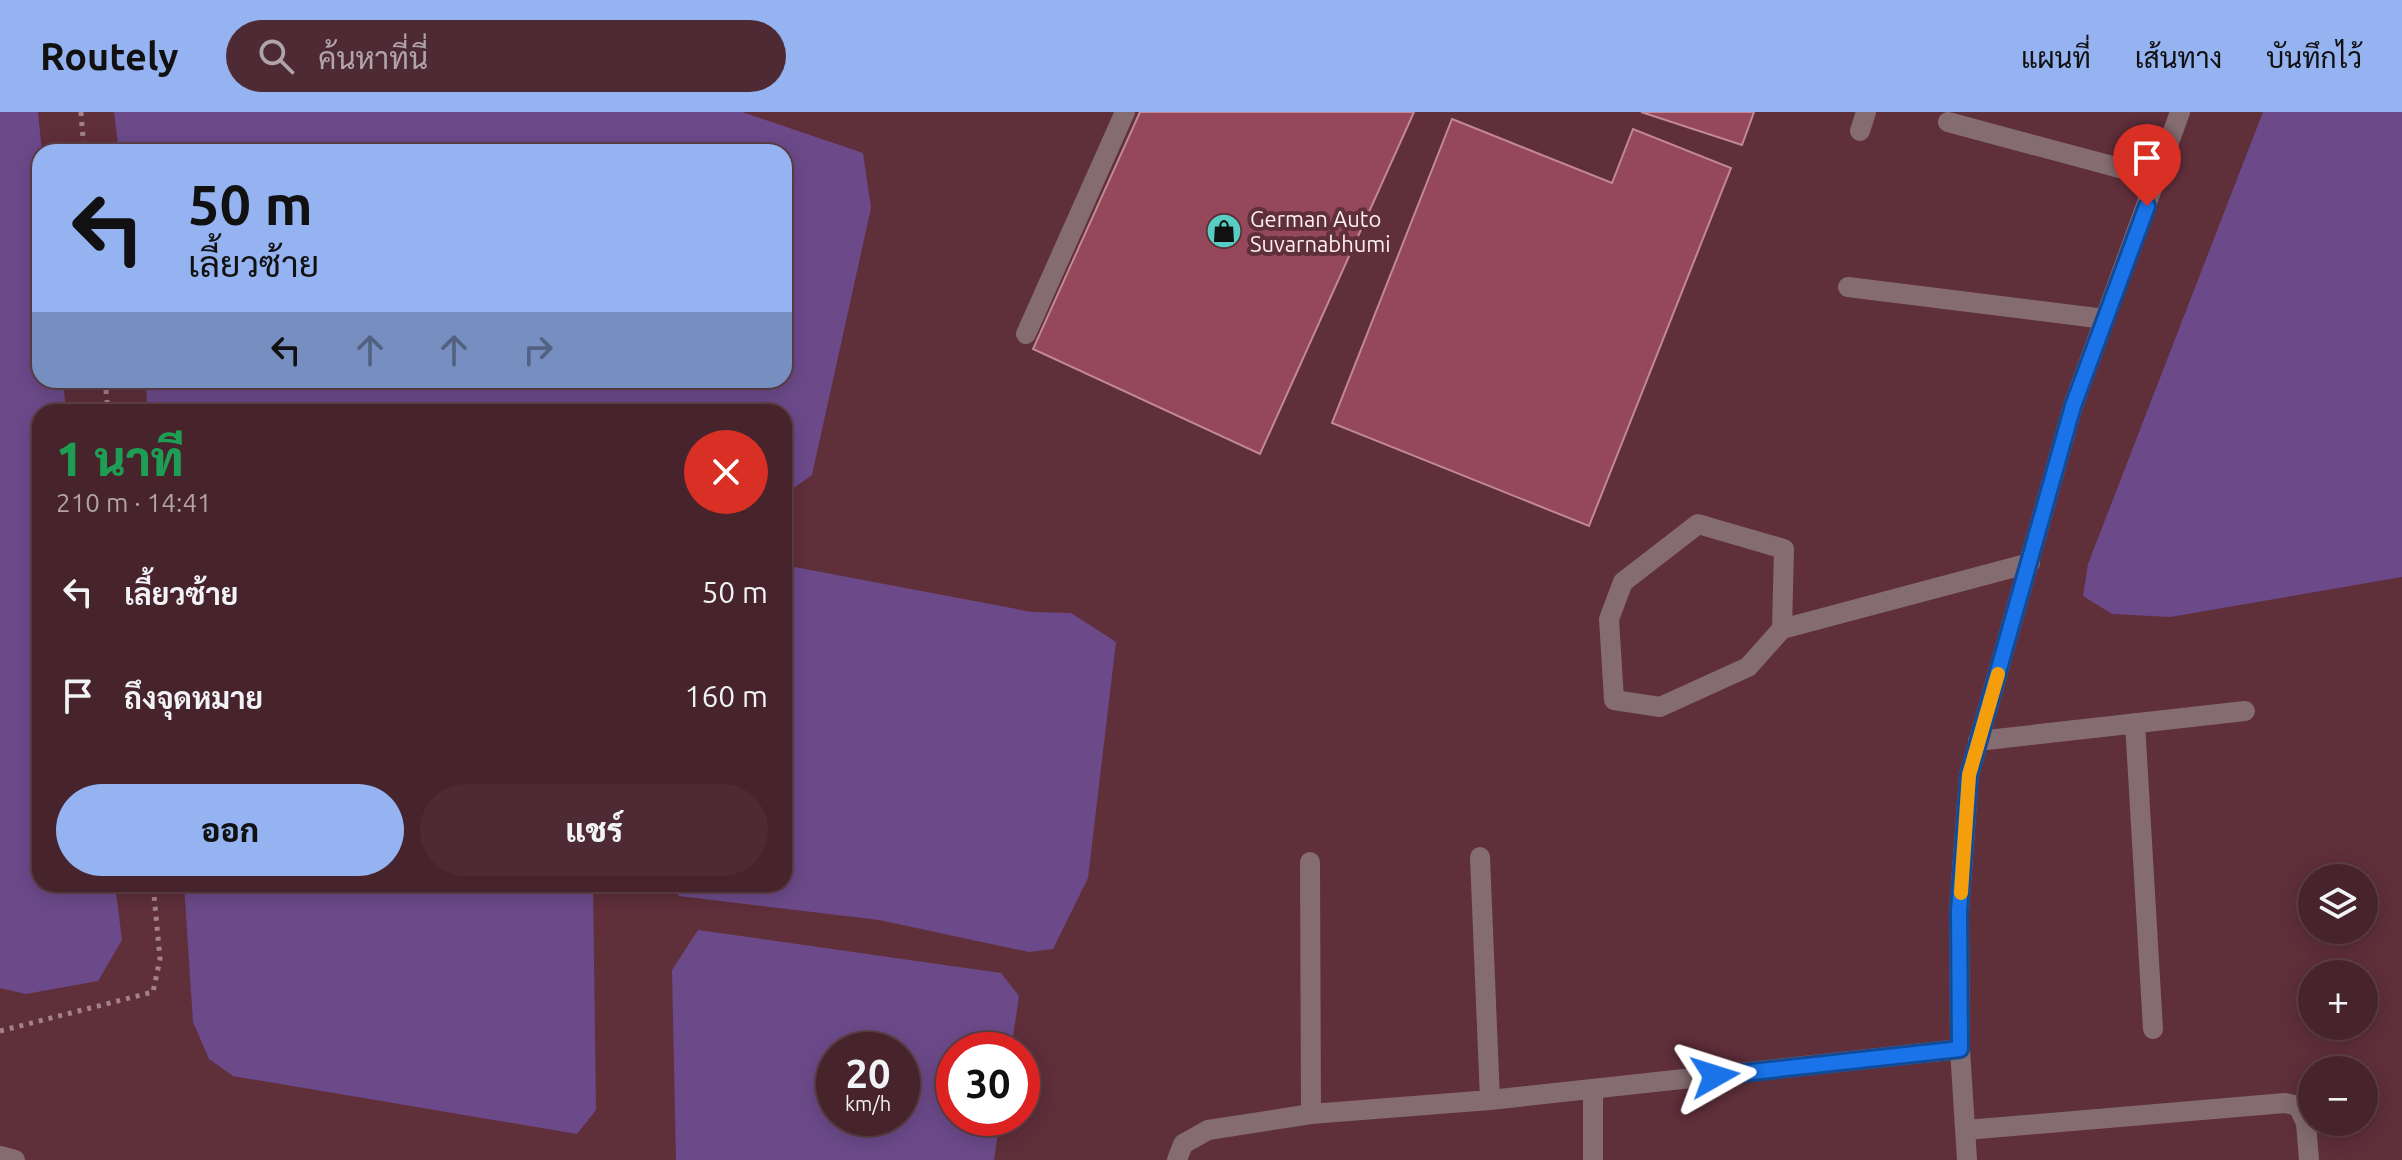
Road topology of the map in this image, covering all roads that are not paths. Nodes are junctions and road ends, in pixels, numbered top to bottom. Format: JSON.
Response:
{"nodes":[{"id":1,"x":1125,"y":112,"type":"edge"},
{"id":2,"x":2180,"y":112,"type":"edge"},
{"id":3,"x":1948,"y":122,"type":"dead end"},
{"id":4,"x":2157,"y":178,"type":"junction"},
{"id":5,"x":1848,"y":287,"type":"dead end"},
{"id":6,"x":2105,"y":319,"type":"junction"},
{"id":7,"x":1026,"y":334,"type":"dead end"},
{"id":8,"x":2030,"y":563,"type":"junction"},
{"id":9,"x":1782,"y":629,"type":"junction"},
{"id":10,"x":2245,"y":711,"type":"dead end"},
{"id":11,"x":2135,"y":723,"type":"junction"},
{"id":12,"x":1978,"y":741,"type":"junction"},
{"id":13,"x":1480,"y":857,"type":"dead end"},
{"id":14,"x":1310,"y":862,"type":"dead end"},
{"id":15,"x":2153,"y":1029,"type":"dead end"},
{"id":16,"x":1960,"y":1049,"type":"junction"},
{"id":17,"x":1593,"y":1089,"type":"junction"},
{"id":18,"x":1490,"y":1100,"type":"junction"},
{"id":19,"x":1311,"y":1114,"type":"junction"},
{"id":20,"x":1966,"y":1130,"type":"junction"},
{"id":21,"x":0,"y":1156,"type":"edge"},
{"id":22,"x":15,"y":1160,"type":"edge"},
{"id":23,"x":1177,"y":1160,"type":"edge"},
{"id":24,"x":1593,"y":1160,"type":"edge"},
{"id":25,"x":1967,"y":1160,"type":"edge"},
{"id":26,"x":2309,"y":1160,"type":"edge"}],
"edges":[{"from":1,"to":7,"type":"street"},
{"from":2,"to":4,"type":"street"},
{"from":3,"to":4,"type":"street"},
{"from":4,"to":6,"type":"street"},
{"from":5,"to":6,"type":"street"},
{"from":6,"to":8,"type":"street"},
{"from":8,"to":9,"type":"street"},
{"from":8,"to":12,"type":"street"},
{"from":9,"to":9,"type":"street"},
{"from":10,"to":11,"type":"street"},
{"from":11,"to":12,"type":"street"},
{"from":11,"to":15,"type":"street"},
{"from":12,"to":16,"type":"street"},
{"from":13,"to":18,"type":"street"},
{"from":14,"to":19,"type":"street"},
{"from":16,"to":17,"type":"street"},
{"from":16,"to":20,"type":"street"},
{"from":17,"to":18,"type":"street"},
{"from":17,"to":24,"type":"street"},
{"from":18,"to":19,"type":"street"},
{"from":19,"to":23,"type":"street"},
{"from":20,"to":25,"type":"street"},
{"from":20,"to":26,"type":"street"},
{"from":21,"to":22,"type":"street"}]}
